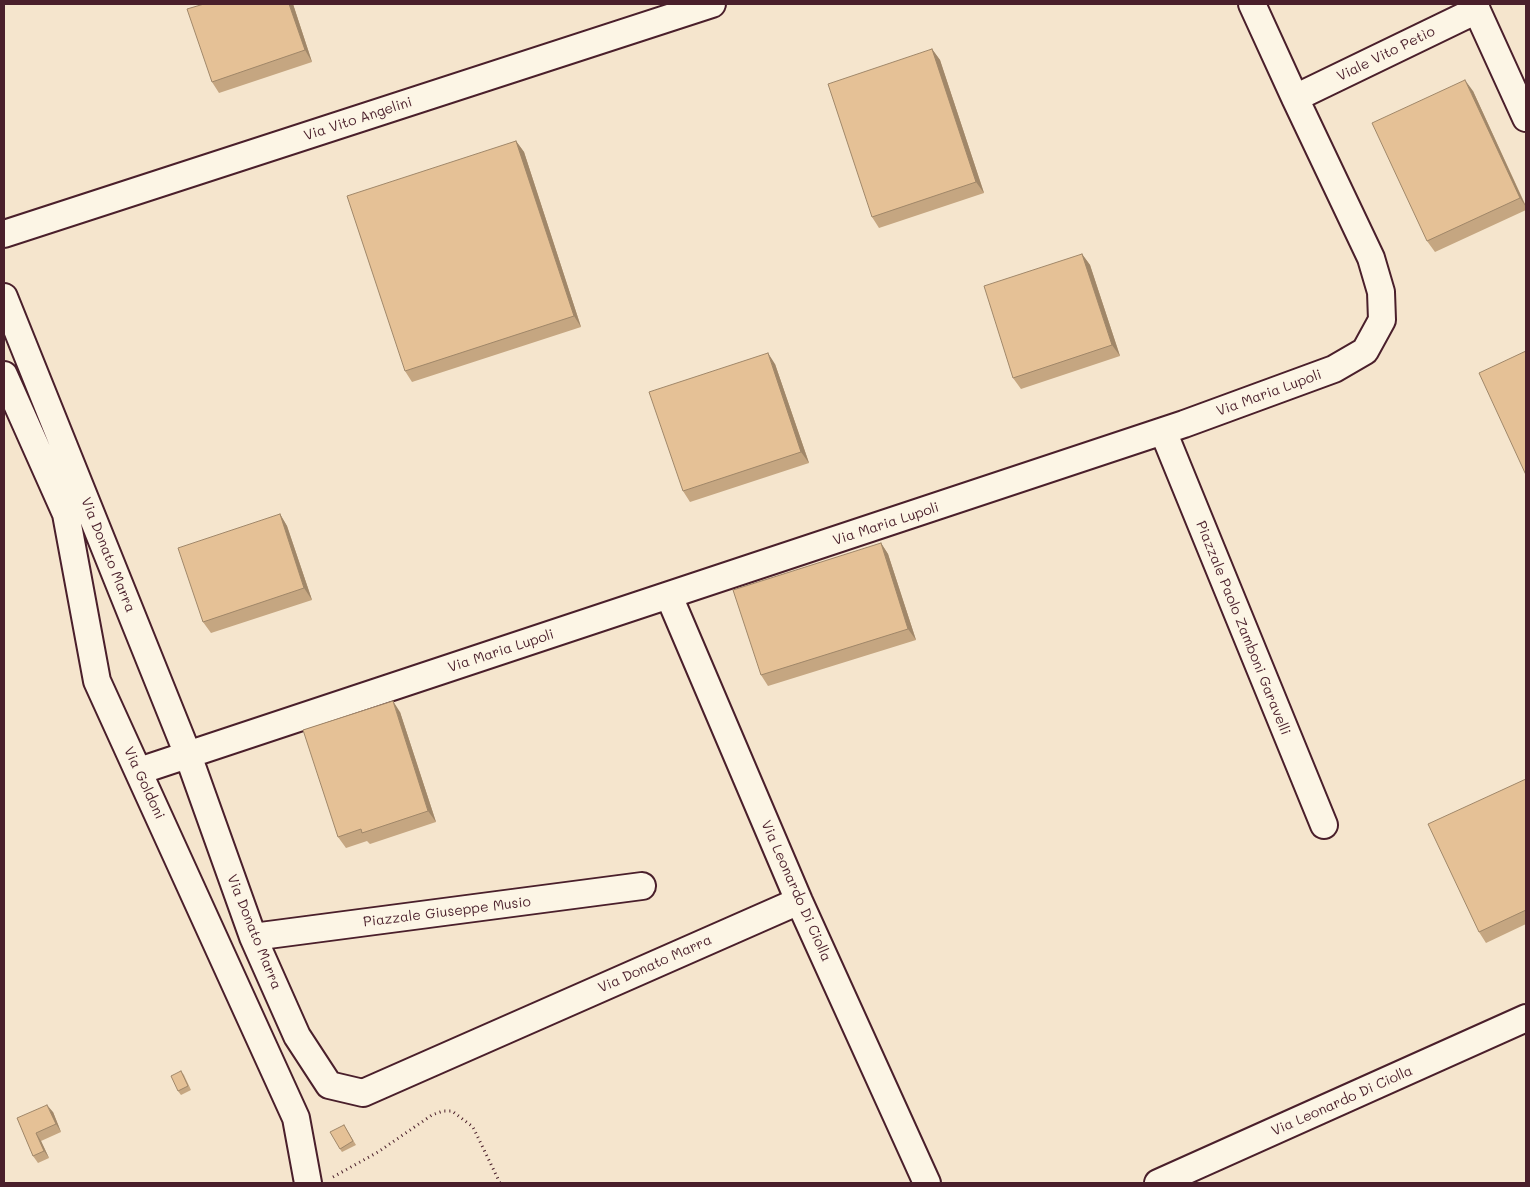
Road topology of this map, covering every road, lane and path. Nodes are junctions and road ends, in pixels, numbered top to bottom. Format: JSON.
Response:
{"nodes":[{"id":1,"x":712,"y":4,"type":"edge"},
{"id":2,"x":1252,"y":4,"type":"edge"},
{"id":3,"x":1476,"y":7,"type":"edge"},
{"id":4,"x":1295,"y":98,"type":"junction"},
{"id":5,"x":1526,"y":118,"type":"edge"},
{"id":6,"x":4,"y":234,"type":"edge"},
{"id":7,"x":4,"y":297,"type":"edge"},
{"id":8,"x":4,"y":375,"type":"edge"},
{"id":9,"x":1163,"y":431,"type":"junction"},
{"id":10,"x":669,"y":596,"type":"junction"},
{"id":11,"x":188,"y":755,"type":"junction"},
{"id":12,"x":139,"y":771,"type":"junction"},
{"id":13,"x":1324,"y":825,"type":"dead end"},
{"id":14,"x":642,"y":886,"type":"dead end"},
{"id":15,"x":799,"y":900,"type":"junction"},
{"id":16,"x":253,"y":937,"type":"junction"},
{"id":17,"x":1526,"y":1018,"type":"edge"},
{"id":18,"x":320,"y":1181,"type":"edge"},
{"id":19,"x":500,"y":1183,"type":"edge"},
{"id":20,"x":927,"y":1183,"type":"edge"},
{"id":21,"x":1158,"y":1183,"type":"edge"}],
"edges":[{"from":1,"to":6,"type":"street","name":"Via Vito Angelini"},
{"from":2,"to":4,"type":"street"},
{"from":3,"to":4,"type":"street","name":"Viale Vito Petìo"},
{"from":3,"to":5,"type":"street","name":"Viale Vito Petìo"},
{"from":4,"to":9,"type":"street","name":"Via Maria Lupoli"},
{"from":7,"to":11,"type":"street","name":"Via Donato Marra"},
{"from":8,"to":12,"type":"street","name":"Via Goldoni"},
{"from":9,"to":10,"type":"street","name":"Via Maria Lupoli"},
{"from":9,"to":13,"type":"street","name":"Piazzale Paolo Zamboni Garavelli"},
{"from":10,"to":11,"type":"street","name":"Via Maria Lupoli"},
{"from":10,"to":15,"type":"street","name":"Via Leonardo Di Ciolla"},
{"from":11,"to":12,"type":"street","name":"Via Maria Lupoli"},
{"from":11,"to":16,"type":"street","name":"Via Donato Marra"},
{"from":12,"to":18,"type":"street","name":"Via Goldoni"},
{"from":14,"to":16,"type":"street","name":"Piazzale Giuseppe Musio"},
{"from":15,"to":16,"type":"street","name":"Via Donato Marra"},
{"from":15,"to":20,"type":"street","name":"Via Leonardo Di Ciolla"},
{"from":17,"to":21,"type":"street","name":"Via Leonardo Di Ciolla"},
{"from":18,"to":19,"type":"path"}]}
